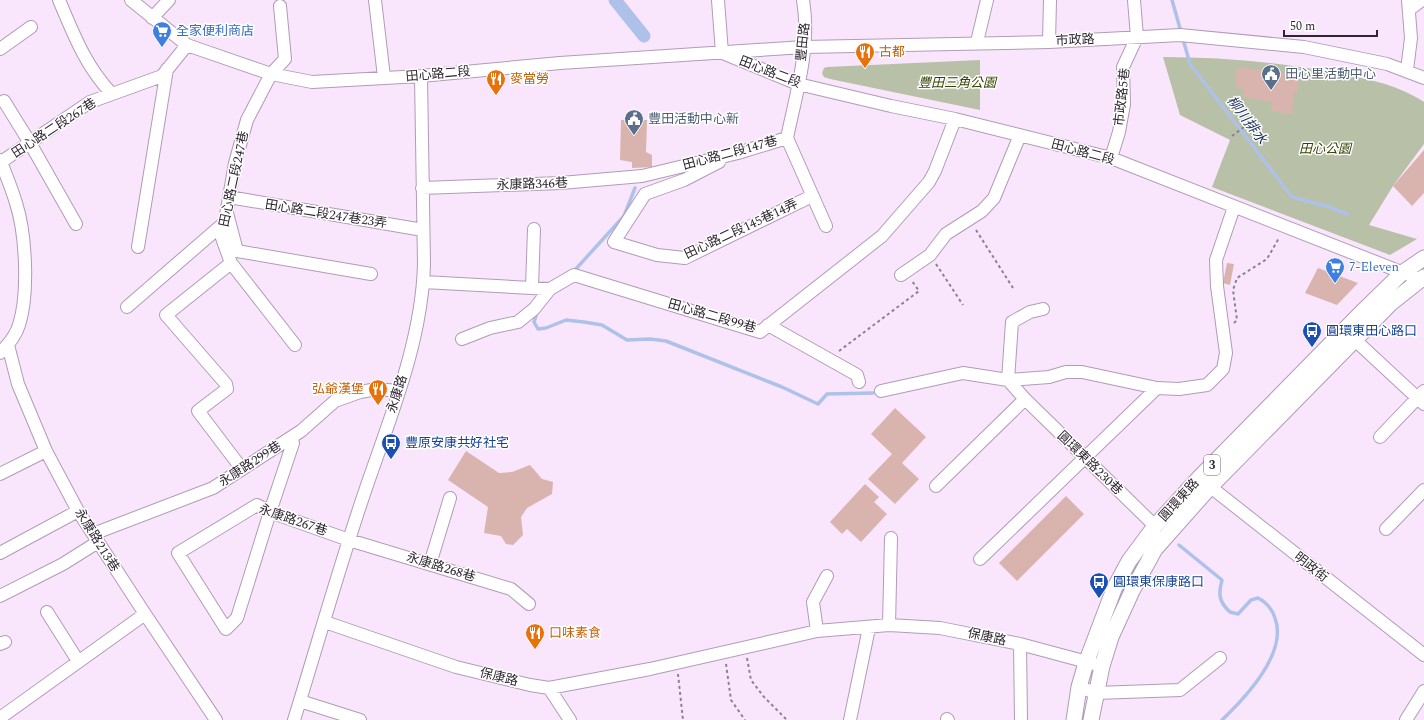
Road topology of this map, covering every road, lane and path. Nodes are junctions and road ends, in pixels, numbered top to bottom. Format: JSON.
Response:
{"nodes":[{"id":1,"x":59,"y":0,"type":"edge"},
{"id":2,"x":131,"y":0,"type":"edge"},
{"id":3,"x":169,"y":0,"type":"edge"},
{"id":4,"x":375,"y":0,"type":"edge"},
{"id":5,"x":718,"y":0,"type":"edge"},
{"id":6,"x":803,"y":0,"type":"edge"},
{"id":7,"x":987,"y":0,"type":"edge"},
{"id":8,"x":1050,"y":0,"type":"edge"},
{"id":9,"x":1134,"y":0,"type":"edge"},
{"id":10,"x":1422,"y":0,"type":"edge"},
{"id":11,"x":1409,"y":4,"type":"edge"},
{"id":12,"x":280,"y":6,"type":"dead end"},
{"id":13,"x":152,"y":18,"type":"junction"},
{"id":14,"x":31,"y":27,"type":"dead end"},
{"id":15,"x":1137,"y":37,"type":"junction"},
{"id":16,"x":977,"y":42,"type":"junction"},
{"id":17,"x":1049,"y":42,"type":"junction"},
{"id":18,"x":187,"y":45,"type":"junction"},
{"id":19,"x":804,"y":47,"type":"junction"},
{"id":20,"x":0,"y":49,"type":"edge"},
{"id":21,"x":722,"y":53,"type":"junction"},
{"id":22,"x":167,"y":69,"type":"junction"},
{"id":23,"x":1407,"y":70,"type":"junction"},
{"id":24,"x":271,"y":74,"type":"junction"},
{"id":25,"x":421,"y":76,"type":"junction"},
{"id":26,"x":384,"y":77,"type":"junction"},
{"id":27,"x":1424,"y":78,"type":"edge"},
{"id":28,"x":798,"y":84,"type":"junction"},
{"id":29,"x":111,"y":93,"type":"junction"},
{"id":30,"x":4,"y":102,"type":"dead end"},
{"id":31,"x":955,"y":118,"type":"junction"},
{"id":32,"x":1248,"y":124,"type":"dead end"},
{"id":33,"x":1020,"y":135,"type":"junction"},
{"id":34,"x":1232,"y":136,"type":"dead end"},
{"id":35,"x":787,"y":138,"type":"junction"},
{"id":36,"x":30,"y":143,"type":"junction"},
{"id":37,"x":738,"y":153,"type":"junction"},
{"id":38,"x":1111,"y":158,"type":"junction"},
{"id":39,"x":1,"y":161,"type":"edge"},
{"id":40,"x":642,"y":176,"type":"joint"},
{"id":41,"x":422,"y":188,"type":"junction"},
{"id":42,"x":812,"y":196,"type":"junction"},
{"id":43,"x":227,"y":203,"type":"junction"},
{"id":44,"x":1234,"y":207,"type":"junction"},
{"id":45,"x":968,"y":219,"type":"junction"},
{"id":46,"x":224,"y":223,"type":"junction"},
{"id":47,"x":76,"y":224,"type":"dead end"},
{"id":48,"x":826,"y":226,"type":"dead end"},
{"id":49,"x":1285,"y":228,"type":"junction"},
{"id":50,"x":423,"y":230,"type":"junction"},
{"id":51,"x":534,"y":230,"type":"dead end"},
{"id":52,"x":138,"y":247,"type":"dead end"},
{"id":53,"x":930,"y":255,"type":"junction"},
{"id":54,"x":1424,"y":258,"type":"edge"},
{"id":55,"x":231,"y":263,"type":"junction"},
{"id":56,"x":371,"y":274,"type":"dead end"},
{"id":57,"x":903,"y":274,"type":"joint"},
{"id":58,"x":1402,"y":274,"type":"junction"},
{"id":59,"x":1423,"y":279,"type":"edge"},
{"id":60,"x":424,"y":282,"type":"junction"},
{"id":61,"x":532,"y":287,"type":"junction"},
{"id":62,"x":1013,"y":288,"type":"dead end"},
{"id":63,"x":550,"y":289,"type":"junction"},
{"id":64,"x":963,"y":305,"type":"dead end"},
{"id":65,"x":127,"y":307,"type":"dead end"},
{"id":66,"x":1043,"y":309,"type":"dead end"},
{"id":67,"x":768,"y":326,"type":"junction"},
{"id":68,"x":1224,"y":335,"type":"junction"},
{"id":69,"x":462,"y":339,"type":"dead end"},
{"id":70,"x":1355,"y":340,"type":"junction"},
{"id":71,"x":295,"y":345,"type":"dead end"},
{"id":72,"x":4,"y":349,"type":"edge"},
{"id":73,"x":838,"y":352,"type":"dead end"},
{"id":74,"x":1008,"y":380,"type":"junction"},
{"id":75,"x":860,"y":382,"type":"dead end"},
{"id":76,"x":1157,"y":388,"type":"junction"},
{"id":77,"x":398,"y":391,"type":"junction"},
{"id":78,"x":881,"y":391,"type":"dead end"},
{"id":79,"x":1422,"y":397,"type":"edge"},
{"id":80,"x":1025,"y":399,"type":"junction"},
{"id":81,"x":1380,"y":437,"type":"dead end"},
{"id":82,"x":294,"y":443,"type":"dead end"},
{"id":83,"x":46,"y":451,"type":"junction"},
{"id":84,"x":1084,"y":458,"type":"junction"},
{"id":85,"x":242,"y":469,"type":"junction"},
{"id":86,"x":0,"y":474,"type":"edge"},
{"id":87,"x":1205,"y":482,"type":"junction"},
{"id":88,"x":936,"y":486,"type":"dead end"},
{"id":89,"x":1424,"y":490,"type":"edge"},
{"id":90,"x":450,"y":498,"type":"dead end"},
{"id":91,"x":78,"y":511,"type":"junction"},
{"id":92,"x":270,"y":512,"type":"junction"},
{"id":93,"x":1155,"y":526,"type":"junction"},
{"id":94,"x":1386,"y":529,"type":"dead end"},
{"id":95,"x":95,"y":538,"type":"junction"},
{"id":96,"x":891,"y":538,"type":"dead end"},
{"id":97,"x":349,"y":540,"type":"junction"},
{"id":98,"x":0,"y":553,"type":"edge"},
{"id":99,"x":980,"y":559,"type":"dead end"},
{"id":100,"x":430,"y":564,"type":"junction"},
{"id":101,"x":827,"y":576,"type":"dead end"},
{"id":102,"x":0,"y":596,"type":"edge"},
{"id":103,"x":529,"y":604,"type":"dead end"},
{"id":104,"x":48,"y":612,"type":"dead end"},
{"id":105,"x":145,"y":614,"type":"junction"},
{"id":106,"x":325,"y":622,"type":"junction"},
{"id":107,"x":889,"y":625,"type":"junction"},
{"id":108,"x":870,"y":628,"type":"junction"},
{"id":109,"x":817,"y":631,"type":"junction"},
{"id":110,"x":1020,"y":644,"type":"junction"},
{"id":111,"x":745,"y":648,"type":"junction"},
{"id":112,"x":724,"y":653,"type":"junction"},
{"id":113,"x":1424,"y":655,"type":"edge"},
{"id":114,"x":1220,"y":658,"type":"dead end"},
{"id":115,"x":78,"y":660,"type":"junction"},
{"id":116,"x":677,"y":663,"type":"junction"},
{"id":117,"x":1086,"y":663,"type":"junction"},
{"id":118,"x":1102,"y":666,"type":"junction"},
{"id":119,"x":1079,"y":687,"type":"junction"},
{"id":120,"x":549,"y":688,"type":"junction"},
{"id":121,"x":1424,"y":691,"type":"edge"},
{"id":122,"x":1096,"y":693,"type":"junction"},
{"id":123,"x":300,"y":701,"type":"junction"},
{"id":124,"x":0,"y":718,"type":"edge"},
{"id":125,"x":216,"y":720,"type":"edge"},
{"id":126,"x":294,"y":720,"type":"edge"},
{"id":127,"x":360,"y":720,"type":"edge"},
{"id":128,"x":570,"y":720,"type":"edge"},
{"id":129,"x":683,"y":720,"type":"edge"},
{"id":130,"x":745,"y":720,"type":"edge"},
{"id":131,"x":787,"y":720,"type":"edge"},
{"id":132,"x":850,"y":720,"type":"edge"},
{"id":133,"x":1021,"y":720,"type":"edge"},
{"id":134,"x":1074,"y":720,"type":"edge"},
{"id":135,"x":1091,"y":720,"type":"edge"},
{"id":136,"x":1406,"y":720,"type":"edge"}],
"edges":[{"from":1,"to":29,"type":"street"},
{"from":2,"to":13,"type":"street","name":"田心路二段"},
{"from":3,"to":13,"type":"street"},
{"from":4,"to":26,"type":"street"},
{"from":5,"to":21,"type":"street"},
{"from":6,"to":19,"type":"street","name":"豐田路"},
{"from":7,"to":16,"type":"street"},
{"from":8,"to":17,"type":"street"},
{"from":9,"to":15,"type":"street"},
{"from":10,"to":11,"type":"street"},
{"from":11,"to":23,"type":"street"},
{"from":12,"to":24,"type":"street","name":"田心路二段247巷"},
{"from":13,"to":18,"type":"street","name":"田心路二段"},
{"from":14,"to":20,"type":"street"},
{"from":15,"to":17,"type":"street","name":"市政路"},
{"from":15,"to":23,"type":"street","name":"市政路"},
{"from":15,"to":38,"type":"street","name":"市政路5巷"},
{"from":16,"to":17,"type":"street","name":"市政路"},
{"from":16,"to":19,"type":"street","name":"市政路"},
{"from":18,"to":22,"type":"street","name":"田心路二段267巷"},
{"from":18,"to":24,"type":"street","name":"田心路二段"},
{"from":19,"to":21,"type":"street","name":"市政路"},
{"from":19,"to":28,"type":"street","name":"豐田路"},
{"from":21,"to":25,"type":"street","name":"田心路二段"},
{"from":21,"to":28,"type":"street","name":"田心路二段"},
{"from":22,"to":29,"type":"street","name":"田心路二段267巷"},
{"from":22,"to":52,"type":"street"},
{"from":23,"to":27,"type":"street","name":"市政路"},
{"from":24,"to":26,"type":"street","name":"田心路二段"},
{"from":24,"to":43,"type":"street","name":"田心路二段247巷"},
{"from":25,"to":26,"type":"street","name":"田心路二段"},
{"from":25,"to":41,"type":"street","name":"永康路"},
{"from":28,"to":31,"type":"street","name":"田心路二段"},
{"from":28,"to":35,"type":"street","name":"田心路二段147巷"},
{"from":29,"to":36,"type":"street","name":"田心路二段267巷"},
{"from":30,"to":36,"type":"street"},
{"from":31,"to":33,"type":"street","name":"田心路二段"},
{"from":31,"to":67,"type":"street","name":"田心路二段99巷"},
{"from":32,"to":34,"type":"path"},
{"from":33,"to":38,"type":"street","name":"田心路二段"},
{"from":33,"to":45,"type":"street"},
{"from":35,"to":37,"type":"street","name":"田心路二段147巷"},
{"from":35,"to":42,"type":"street"},
{"from":36,"to":39,"type":"street","name":"田心路二段267巷"},
{"from":36,"to":47,"type":"street"},
{"from":37,"to":40,"type":"street","name":"田心路二段147巷"},
{"from":37,"to":42,"type":"street","name":"田心路二段145巷14弄"},
{"from":38,"to":44,"type":"street","name":"田心路二段"},
{"from":39,"to":72,"type":"street"},
{"from":40,"to":41,"type":"street","name":"永康路346巷"},
{"from":41,"to":50,"type":"street","name":"永康路"},
{"from":42,"to":48,"type":"street"},
{"from":43,"to":46,"type":"street","name":"田心路二段247巷"},
{"from":43,"to":50,"type":"street","name":"田心路二段247巷23弄"},
{"from":43,"to":56,"type":"street"},
{"from":44,"to":49,"type":"street","name":"田心路二段"},
{"from":44,"to":68,"type":"street"},
{"from":45,"to":53,"type":"street"},
{"from":45,"to":62,"type":"path"},
{"from":46,"to":55,"type":"street","name":"田心路二段247巷"},
{"from":46,"to":65,"type":"street"},
{"from":49,"to":58,"type":"street","name":"田心路二段"},
{"from":49,"to":68,"type":"path"},
{"from":50,"to":60,"type":"street","name":"永康路"},
{"from":51,"to":61,"type":"street"},
{"from":53,"to":57,"type":"street"},
{"from":53,"to":64,"type":"path"},
{"from":54,"to":58,"type":"main road","name":"圓環東路","number":"3"},
{"from":55,"to":71,"type":"street","name":"田心路二段247巷"},
{"from":55,"to":85,"type":"street"},
{"from":57,"to":73,"type":"path"},
{"from":58,"to":59,"type":"street","name":"田心路二段"},
{"from":58,"to":87,"type":"main road","name":"圓環東路","number":"3"},
{"from":59,"to":70,"type":"main road","name":"圓環東路","number":"3"},
{"from":60,"to":61,"type":"street"},
{"from":60,"to":77,"type":"street","name":"永康路"},
{"from":61,"to":63,"type":"street"},
{"from":63,"to":67,"type":"street","name":"田心路二段99巷"},
{"from":63,"to":69,"type":"street"},
{"from":66,"to":74,"type":"street"},
{"from":67,"to":75,"type":"street"},
{"from":68,"to":76,"type":"street"},
{"from":70,"to":79,"type":"street"},
{"from":70,"to":87,"type":"main road","name":"圓環東路","number":"3"},
{"from":72,"to":83,"type":"street","name":"永康路213巷"},
{"from":74,"to":76,"type":"street"},
{"from":74,"to":78,"type":"street"},
{"from":74,"to":80,"type":"street","name":"圓環東路230巷"},
{"from":76,"to":84,"type":"street"},
{"from":77,"to":85,"type":"street","name":"永康路299巷"},
{"from":77,"to":97,"type":"street","name":"永康路"},
{"from":79,"to":81,"type":"street"},
{"from":80,"to":84,"type":"street","name":"圓環東路230巷"},
{"from":80,"to":88,"type":"street"},
{"from":82,"to":92,"type":"street"},
{"from":83,"to":86,"type":"street"},
{"from":83,"to":91,"type":"street","name":"永康路213巷"},
{"from":84,"to":93,"type":"street","name":"圓環東路230巷"},
{"from":84,"to":99,"type":"street"},
{"from":85,"to":95,"type":"street","name":"永康路299巷"},
{"from":87,"to":93,"type":"main road","name":"圓環東路","number":"3"},
{"from":87,"to":113,"type":"street","name":"明政街"},
{"from":87,"to":118,"type":"main road","name":"圓環東路","number":"3"},
{"from":89,"to":94,"type":"street"},
{"from":90,"to":100,"type":"street"},
{"from":91,"to":95,"type":"street","name":"永康路213巷"},
{"from":91,"to":98,"type":"street"},
{"from":92,"to":92,"type":"street","name":"永康路267巷"},
{"from":92,"to":97,"type":"street","name":"永康路267巷"},
{"from":93,"to":117,"type":"main road","name":"圓環東路","number":"3"},
{"from":95,"to":102,"type":"street","name":"永康路299巷"},
{"from":95,"to":105,"type":"street","name":"永康路213巷"},
{"from":96,"to":107,"type":"street"},
{"from":97,"to":100,"type":"street","name":"永康路268巷"},
{"from":97,"to":106,"type":"street","name":"永康路"},
{"from":100,"to":103,"type":"street","name":"永康路268巷"},
{"from":101,"to":109,"type":"street"},
{"from":104,"to":115,"type":"street"},
{"from":105,"to":115,"type":"street"},
{"from":105,"to":125,"type":"street","name":"永康路213巷"},
{"from":106,"to":120,"type":"street","name":"保康路"},
{"from":106,"to":123,"type":"street","name":"永康路"},
{"from":107,"to":108,"type":"street","name":"保康路"},
{"from":107,"to":110,"type":"street","name":"保康路"},
{"from":108,"to":109,"type":"street","name":"保康路"},
{"from":108,"to":132,"type":"street"},
{"from":109,"to":111,"type":"street","name":"保康路"},
{"from":110,"to":117,"type":"street","name":"保康路"},
{"from":110,"to":133,"type":"street"},
{"from":111,"to":112,"type":"street","name":"保康路"},
{"from":111,"to":131,"type":"path"},
{"from":112,"to":116,"type":"street","name":"保康路"},
{"from":112,"to":130,"type":"path"},
{"from":114,"to":122,"type":"street"},
{"from":115,"to":124,"type":"street"},
{"from":116,"to":120,"type":"street","name":"保康路"},
{"from":116,"to":129,"type":"path"},
{"from":117,"to":118,"type":"street","name":"保康路"},
{"from":117,"to":119,"type":"main road","name":"圓環東路","number":"3"},
{"from":118,"to":122,"type":"main road","name":"圓環東路","number":"3"},
{"from":119,"to":122,"type":"street"},
{"from":119,"to":134,"type":"main road","name":"圓環東路","number":"3"},
{"from":120,"to":128,"type":"street"},
{"from":121,"to":136,"type":"street"},
{"from":122,"to":135,"type":"main road","name":"圓環東路","number":"3"},
{"from":123,"to":126,"type":"street","name":"永康路"},
{"from":123,"to":127,"type":"street"}]}
